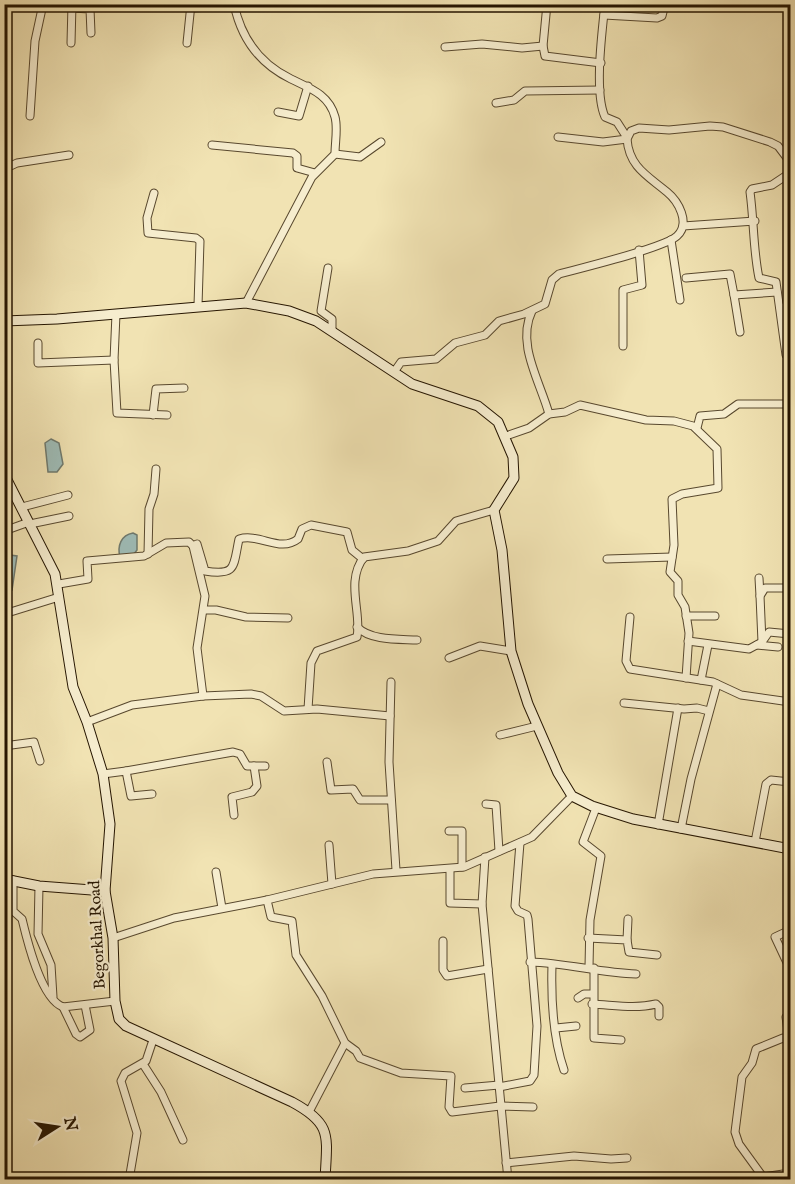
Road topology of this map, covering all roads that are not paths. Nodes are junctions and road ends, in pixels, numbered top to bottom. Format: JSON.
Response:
{"nodes":[{"id":1,"x":43,"y":4,"type":"edge"},
{"id":2,"x":548,"y":4,"type":"edge"},
{"id":3,"x":605,"y":4,"type":"edge"},
{"id":4,"x":665,"y":4,"type":"edge"},
{"id":5,"x":234,"y":5,"type":"edge"},
{"id":6,"x":72,"y":6,"type":"edge"},
{"id":7,"x":85,"y":6,"type":"edge"},
{"id":8,"x":191,"y":6,"type":"edge"},
{"id":9,"x":604,"y":15,"type":"junction"},
{"id":10,"x":91,"y":33,"type":"dead end"},
{"id":11,"x":70,"y":43,"type":"dead end"},
{"id":12,"x":187,"y":43,"type":"dead end"},
{"id":13,"x":543,"y":46,"type":"junction"},
{"id":14,"x":445,"y":47,"type":"dead end"},
{"id":15,"x":601,"y":63,"type":"junction"},
{"id":16,"x":308,"y":86,"type":"junction"},
{"id":17,"x":600,"y":90,"type":"junction"},
{"id":18,"x":496,"y":103,"type":"dead end"},
{"id":19,"x":278,"y":112,"type":"dead end"},
{"id":20,"x":30,"y":116,"type":"dead end"},
{"id":21,"x":558,"y":137,"type":"dead end"},
{"id":22,"x":626,"y":138,"type":"junction"},
{"id":23,"x":381,"y":142,"type":"dead end"},
{"id":24,"x":212,"y":145,"type":"dead end"},
{"id":25,"x":334,"y":154,"type":"junction"},
{"id":26,"x":69,"y":155,"type":"dead end"},
{"id":27,"x":790,"y":162,"type":"edge"},
{"id":28,"x":4,"y":169,"type":"edge"},
{"id":29,"x":315,"y":173,"type":"junction"},
{"id":30,"x":790,"y":173,"type":"edge"},
{"id":31,"x":154,"y":194,"type":"dead end"},
{"id":32,"x":755,"y":221,"type":"junction"},
{"id":33,"x":683,"y":226,"type":"junction"},
{"id":34,"x":671,"y":240,"type":"junction"},
{"id":35,"x":639,"y":250,"type":"junction"},
{"id":36,"x":328,"y":268,"type":"dead end"},
{"id":37,"x":686,"y":278,"type":"dead end"},
{"id":38,"x":777,"y":292,"type":"junction"},
{"id":39,"x":734,"y":295,"type":"junction"},
{"id":40,"x":680,"y":300,"type":"dead end"},
{"id":41,"x":246,"y":303,"type":"junction"},
{"id":42,"x":198,"y":306,"type":"junction"},
{"id":43,"x":780,"y":307,"type":"junction"},
{"id":44,"x":790,"y":308,"type":"edge"},
{"id":45,"x":532,"y":311,"type":"junction"},
{"id":46,"x":116,"y":314,"type":"junction"},
{"id":47,"x":4,"y":321,"type":"edge"},
{"id":48,"x":332,"y":331,"type":"junction"},
{"id":49,"x":740,"y":332,"type":"dead end"},
{"id":50,"x":38,"y":343,"type":"dead end"},
{"id":51,"x":623,"y":346,"type":"dead end"},
{"id":52,"x":786,"y":355,"type":"dead end"},
{"id":53,"x":114,"y":360,"type":"junction"},
{"id":54,"x":394,"y":372,"type":"junction"},
{"id":55,"x":184,"y":388,"type":"dead end"},
{"id":56,"x":790,"y":405,"type":"edge"},
{"id":57,"x":549,"y":414,"type":"junction"},
{"id":58,"x":153,"y":415,"type":"junction"},
{"id":59,"x":166,"y":415,"type":"dead end"},
{"id":60,"x":697,"y":428,"type":"junction"},
{"id":61,"x":506,"y":436,"type":"junction"},
{"id":62,"x":156,"y":470,"type":"dead end"},
{"id":63,"x":4,"y":474,"type":"edge"},
{"id":64,"x":68,"y":495,"type":"dead end"},
{"id":65,"x":22,"y":507,"type":"junction"},
{"id":66,"x":494,"y":510,"type":"junction"},
{"id":67,"x":69,"y":516,"type":"dead end"},
{"id":68,"x":29,"y":523,"type":"junction"},
{"id":69,"x":4,"y":531,"type":"edge"},
{"id":70,"x":193,"y":546,"type":"junction"},
{"id":71,"x":148,"y":554,"type":"junction"},
{"id":72,"x":672,"y":557,"type":"junction"},
{"id":73,"x":363,"y":559,"type":"junction"},
{"id":74,"x":607,"y":559,"type":"dead end"},
{"id":75,"x":759,"y":578,"type":"dead end"},
{"id":76,"x":58,"y":584,"type":"junction"},
{"id":77,"x":790,"y":587,"type":"edge"},
{"id":78,"x":760,"y":596,"type":"junction"},
{"id":79,"x":59,"y":597,"type":"junction"},
{"id":80,"x":204,"y":610,"type":"junction"},
{"id":81,"x":4,"y":614,"type":"edge"},
{"id":82,"x":686,"y":616,"type":"junction"},
{"id":83,"x":715,"y":616,"type":"dead end"},
{"id":84,"x":630,"y":617,"type":"dead end"},
{"id":85,"x":288,"y":618,"type":"dead end"},
{"id":86,"x":357,"y":627,"type":"junction"},
{"id":87,"x":790,"y":634,"type":"edge"},
{"id":88,"x":417,"y":640,"type":"dead end"},
{"id":89,"x":688,"y":641,"type":"junction"},
{"id":90,"x":759,"y":644,"type":"junction"},
{"id":91,"x":708,"y":645,"type":"junction"},
{"id":92,"x":778,"y":647,"type":"dead end"},
{"id":93,"x":511,"y":651,"type":"junction"},
{"id":94,"x":449,"y":658,"type":"dead end"},
{"id":95,"x":686,"y":678,"type":"junction"},
{"id":96,"x":701,"y":680,"type":"junction"},
{"id":97,"x":391,"y":682,"type":"dead end"},
{"id":98,"x":717,"y":684,"type":"junction"},
{"id":99,"x":203,"y":696,"type":"junction"},
{"id":100,"x":790,"y":702,"type":"edge"},
{"id":101,"x":624,"y":703,"type":"dead end"},
{"id":102,"x":678,"y":708,"type":"junction"},
{"id":103,"x":308,"y":709,"type":"junction"},
{"id":104,"x":710,"y":711,"type":"junction"},
{"id":105,"x":390,"y":716,"type":"junction"},
{"id":106,"x":87,"y":722,"type":"junction"},
{"id":107,"x":537,"y":726,"type":"junction"},
{"id":108,"x":500,"y":735,"type":"dead end"},
{"id":109,"x":4,"y":746,"type":"edge"},
{"id":110,"x":40,"y":761,"type":"dead end"},
{"id":111,"x":327,"y":762,"type":"dead end"},
{"id":112,"x":254,"y":766,"type":"junction"},
{"id":113,"x":265,"y":766,"type":"dead end"},
{"id":114,"x":126,"y":771,"type":"junction"},
{"id":115,"x":103,"y":774,"type":"junction"},
{"id":116,"x":790,"y":782,"type":"edge"},
{"id":117,"x":152,"y":794,"type":"dead end"},
{"id":118,"x":572,"y":795,"type":"junction"},
{"id":119,"x":391,"y":800,"type":"junction"},
{"id":120,"x":486,"y":804,"type":"dead end"},
{"id":121,"x":596,"y":808,"type":"junction"},
{"id":122,"x":234,"y":815,"type":"dead end"},
{"id":123,"x":658,"y":825,"type":"junction"},
{"id":124,"x":681,"y":830,"type":"junction"},
{"id":125,"x":449,"y":831,"type":"dead end"},
{"id":126,"x":755,"y":842,"type":"junction"},
{"id":127,"x":520,"y":843,"type":"junction"},
{"id":128,"x":328,"y":845,"type":"dead end"},
{"id":129,"x":790,"y":849,"type":"edge"},
{"id":130,"x":499,"y":851,"type":"junction"},
{"id":131,"x":485,"y":857,"type":"junction"},
{"id":132,"x":462,"y":867,"type":"junction"},
{"id":133,"x":450,"y":869,"type":"junction"},
{"id":134,"x":396,"y":870,"type":"junction"},
{"id":135,"x":216,"y":872,"type":"dead end"},
{"id":136,"x":9,"y":879,"type":"edge"},
{"id":137,"x":332,"y":884,"type":"junction"},
{"id":138,"x":39,"y":886,"type":"junction"},
{"id":139,"x":105,"y":891,"type":"junction"},
{"id":140,"x":267,"y":900,"type":"junction"},
{"id":141,"x":482,"y":904,"type":"junction"},
{"id":142,"x":222,"y":908,"type":"junction"},
{"id":143,"x":628,"y":919,"type":"dead end"},
{"id":144,"x":790,"y":930,"type":"edge"},
{"id":145,"x":113,"y":938,"type":"junction"},
{"id":146,"x":588,"y":938,"type":"junction"},
{"id":147,"x":627,"y":940,"type":"junction"},
{"id":148,"x":442,"y":941,"type":"dead end"},
{"id":149,"x":657,"y":955,"type":"dead end"},
{"id":150,"x":531,"y":962,"type":"junction"},
{"id":151,"x":552,"y":965,"type":"junction"},
{"id":152,"x":591,"y":968,"type":"junction"},
{"id":153,"x":488,"y":969,"type":"junction"},
{"id":154,"x":790,"y":969,"type":"edge"},
{"id":155,"x":636,"y":974,"type":"dead end"},
{"id":156,"x":592,"y":994,"type":"junction"},
{"id":157,"x":53,"y":998,"type":"junction"},
{"id":158,"x":578,"y":998,"type":"dead end"},
{"id":159,"x":115,"y":1000,"type":"junction"},
{"id":160,"x":592,"y":1004,"type":"junction"},
{"id":161,"x":86,"y":1005,"type":"junction"},
{"id":162,"x":63,"y":1008,"type":"junction"},
{"id":163,"x":790,"y":1012,"type":"edge"},
{"id":164,"x":659,"y":1016,"type":"dead end"},
{"id":165,"x":576,"y":1026,"type":"dead end"},
{"id":166,"x":556,"y":1028,"type":"junction"},
{"id":167,"x":153,"y":1040,"type":"junction"},
{"id":168,"x":621,"y":1040,"type":"dead end"},
{"id":169,"x":790,"y":1040,"type":"edge"},
{"id":170,"x":345,"y":1043,"type":"junction"},
{"id":171,"x":143,"y":1064,"type":"junction"},
{"id":172,"x":564,"y":1070,"type":"dead end"},
{"id":173,"x":499,"y":1086,"type":"junction"},
{"id":174,"x":465,"y":1088,"type":"dead end"},
{"id":175,"x":500,"y":1106,"type":"junction"},
{"id":176,"x":533,"y":1107,"type":"dead end"},
{"id":177,"x":309,"y":1112,"type":"junction"},
{"id":178,"x":183,"y":1140,"type":"dead end"},
{"id":179,"x":627,"y":1158,"type":"dead end"},
{"id":180,"x":506,"y":1163,"type":"junction"},
{"id":181,"x":790,"y":1173,"type":"edge"},
{"id":182,"x":129,"y":1179,"type":"edge"},
{"id":183,"x":325,"y":1179,"type":"edge"},
{"id":184,"x":508,"y":1179,"type":"edge"},
{"id":185,"x":763,"y":1179,"type":"edge"}],
"edges":[{"from":1,"to":20,"type":"street"},
{"from":2,"to":13,"type":"street"},
{"from":3,"to":9,"type":"street"},
{"from":4,"to":9,"type":"street"},
{"from":5,"to":8,"type":"street"},
{"from":5,"to":16,"type":"street"},
{"from":6,"to":7,"type":"street"},
{"from":6,"to":11,"type":"street"},
{"from":7,"to":10,"type":"street"},
{"from":8,"to":12,"type":"street"},
{"from":9,"to":15,"type":"street"},
{"from":13,"to":14,"type":"street"},
{"from":13,"to":15,"type":"street"},
{"from":15,"to":17,"type":"street"},
{"from":16,"to":19,"type":"street"},
{"from":16,"to":25,"type":"street"},
{"from":17,"to":18,"type":"street"},
{"from":17,"to":22,"type":"street"},
{"from":21,"to":22,"type":"street"},
{"from":22,"to":27,"type":"street"},
{"from":22,"to":33,"type":"street"},
{"from":23,"to":25,"type":"street"},
{"from":24,"to":29,"type":"street"},
{"from":25,"to":29,"type":"street"},
{"from":26,"to":28,"type":"street"},
{"from":29,"to":41,"type":"street"},
{"from":30,"to":32,"type":"street"},
{"from":31,"to":42,"type":"street"},
{"from":32,"to":33,"type":"street"},
{"from":32,"to":38,"type":"street"},
{"from":33,"to":34,"type":"street"},
{"from":34,"to":35,"type":"street"},
{"from":34,"to":40,"type":"street"},
{"from":35,"to":45,"type":"street"},
{"from":35,"to":51,"type":"street"},
{"from":36,"to":48,"type":"street"},
{"from":37,"to":39,"type":"street"},
{"from":38,"to":39,"type":"street"},
{"from":38,"to":43,"type":"street"},
{"from":39,"to":49,"type":"street"},
{"from":41,"to":42,"type":"street"},
{"from":41,"to":48,"type":"street"},
{"from":42,"to":46,"type":"street"},
{"from":43,"to":44,"type":"street"},
{"from":43,"to":52,"type":"street"},
{"from":45,"to":54,"type":"street"},
{"from":45,"to":57,"type":"street"},
{"from":46,"to":47,"type":"street"},
{"from":46,"to":53,"type":"street"},
{"from":48,"to":54,"type":"street"},
{"from":50,"to":53,"type":"street"},
{"from":53,"to":58,"type":"street"},
{"from":54,"to":61,"type":"street"},
{"from":55,"to":58,"type":"street"},
{"from":56,"to":60,"type":"street"},
{"from":57,"to":60,"type":"street"},
{"from":57,"to":61,"type":"street"},
{"from":58,"to":59,"type":"street"},
{"from":60,"to":72,"type":"street"},
{"from":61,"to":66,"type":"street"},
{"from":62,"to":71,"type":"street"},
{"from":63,"to":65,"type":"street","name":"Begorkhal Road"},
{"from":64,"to":65,"type":"street"},
{"from":65,"to":68,"type":"street","name":"Begorkhal Road"},
{"from":66,"to":73,"type":"street"},
{"from":66,"to":93,"type":"street"},
{"from":67,"to":68,"type":"street"},
{"from":68,"to":69,"type":"street"},
{"from":68,"to":76,"type":"street","name":"Begorkhal Road"},
{"from":70,"to":71,"type":"street"},
{"from":70,"to":73,"type":"street"},
{"from":70,"to":80,"type":"street"},
{"from":71,"to":76,"type":"street"},
{"from":72,"to":74,"type":"street"},
{"from":72,"to":82,"type":"street"},
{"from":73,"to":86,"type":"street"},
{"from":75,"to":78,"type":"street"},
{"from":76,"to":79,"type":"street","name":"Begorkhal Road"},
{"from":77,"to":78,"type":"street"},
{"from":78,"to":90,"type":"street"},
{"from":79,"to":81,"type":"street"},
{"from":79,"to":106,"type":"street","name":"Begorkhal Road"},
{"from":80,"to":85,"type":"street"},
{"from":80,"to":99,"type":"street"},
{"from":82,"to":83,"type":"street"},
{"from":82,"to":89,"type":"street"},
{"from":84,"to":95,"type":"street"},
{"from":86,"to":88,"type":"street"},
{"from":86,"to":103,"type":"street"},
{"from":87,"to":90,"type":"street"},
{"from":89,"to":91,"type":"street"},
{"from":89,"to":95,"type":"street"},
{"from":90,"to":91,"type":"street"},
{"from":90,"to":92,"type":"street"},
{"from":91,"to":96,"type":"street"},
{"from":93,"to":94,"type":"street"},
{"from":93,"to":107,"type":"street"},
{"from":95,"to":96,"type":"street"},
{"from":96,"to":98,"type":"street"},
{"from":97,"to":105,"type":"street"},
{"from":98,"to":100,"type":"street"},
{"from":98,"to":104,"type":"street"},
{"from":99,"to":103,"type":"street"},
{"from":99,"to":106,"type":"street"},
{"from":101,"to":102,"type":"street"},
{"from":102,"to":104,"type":"street"},
{"from":102,"to":123,"type":"street"},
{"from":103,"to":105,"type":"street"},
{"from":104,"to":124,"type":"street"},
{"from":105,"to":119,"type":"street"},
{"from":106,"to":115,"type":"street","name":"Begorkhal Road"},
{"from":107,"to":108,"type":"street"},
{"from":107,"to":118,"type":"street"},
{"from":109,"to":110,"type":"street"},
{"from":111,"to":119,"type":"street"},
{"from":112,"to":113,"type":"street"},
{"from":112,"to":114,"type":"street"},
{"from":112,"to":122,"type":"street"},
{"from":114,"to":115,"type":"street"},
{"from":114,"to":117,"type":"street"},
{"from":115,"to":139,"type":"street","name":"Begorkhal Road"},
{"from":116,"to":126,"type":"street"},
{"from":118,"to":121,"type":"street"},
{"from":118,"to":127,"type":"street"},
{"from":119,"to":134,"type":"street"},
{"from":120,"to":130,"type":"street"},
{"from":121,"to":123,"type":"street"},
{"from":121,"to":146,"type":"street"},
{"from":123,"to":124,"type":"street"},
{"from":124,"to":126,"type":"street"},
{"from":125,"to":132,"type":"street"},
{"from":126,"to":129,"type":"street"},
{"from":127,"to":130,"type":"street"},
{"from":127,"to":150,"type":"street"},
{"from":128,"to":137,"type":"street"},
{"from":130,"to":131,"type":"street"},
{"from":131,"to":132,"type":"street"},
{"from":131,"to":141,"type":"street"},
{"from":132,"to":133,"type":"street"},
{"from":133,"to":134,"type":"street"},
{"from":133,"to":141,"type":"street"},
{"from":134,"to":137,"type":"street"},
{"from":135,"to":142,"type":"street"},
{"from":136,"to":138,"type":"street"},
{"from":136,"to":157,"type":"street"},
{"from":137,"to":140,"type":"street"},
{"from":138,"to":139,"type":"street"},
{"from":138,"to":157,"type":"street"},
{"from":139,"to":145,"type":"street","name":"Begorkhal Road"},
{"from":140,"to":142,"type":"street"},
{"from":140,"to":170,"type":"street"},
{"from":141,"to":153,"type":"street"},
{"from":142,"to":145,"type":"street"},
{"from":143,"to":147,"type":"street"},
{"from":144,"to":154,"type":"street"},
{"from":145,"to":159,"type":"street","name":"Begorkhal Road"},
{"from":146,"to":147,"type":"street"},
{"from":146,"to":152,"type":"street"},
{"from":147,"to":149,"type":"street"},
{"from":148,"to":153,"type":"street"},
{"from":150,"to":151,"type":"street"},
{"from":150,"to":173,"type":"street"},
{"from":151,"to":152,"type":"street"},
{"from":151,"to":166,"type":"street"},
{"from":152,"to":155,"type":"street"},
{"from":152,"to":156,"type":"street"},
{"from":153,"to":173,"type":"street"},
{"from":156,"to":158,"type":"street"},
{"from":156,"to":160,"type":"street"},
{"from":157,"to":162,"type":"street"},
{"from":159,"to":161,"type":"street"},
{"from":159,"to":167,"type":"street","name":"Begorkhal Road"},
{"from":160,"to":164,"type":"street"},
{"from":160,"to":168,"type":"street"},
{"from":161,"to":162,"type":"street"},
{"from":161,"to":162,"type":"street"},
{"from":163,"to":169,"type":"street"},
{"from":165,"to":166,"type":"street"},
{"from":166,"to":172,"type":"street"},
{"from":167,"to":171,"type":"street"},
{"from":167,"to":177,"type":"street","name":"Begorkhal Road"},
{"from":169,"to":185,"type":"street"},
{"from":170,"to":175,"type":"street"},
{"from":170,"to":177,"type":"street"},
{"from":171,"to":178,"type":"street"},
{"from":171,"to":182,"type":"street"},
{"from":173,"to":174,"type":"street"},
{"from":173,"to":175,"type":"street"},
{"from":175,"to":176,"type":"street"},
{"from":175,"to":180,"type":"street"},
{"from":177,"to":183,"type":"street"},
{"from":179,"to":180,"type":"street"},
{"from":180,"to":184,"type":"street"},
{"from":181,"to":185,"type":"street"}]}
